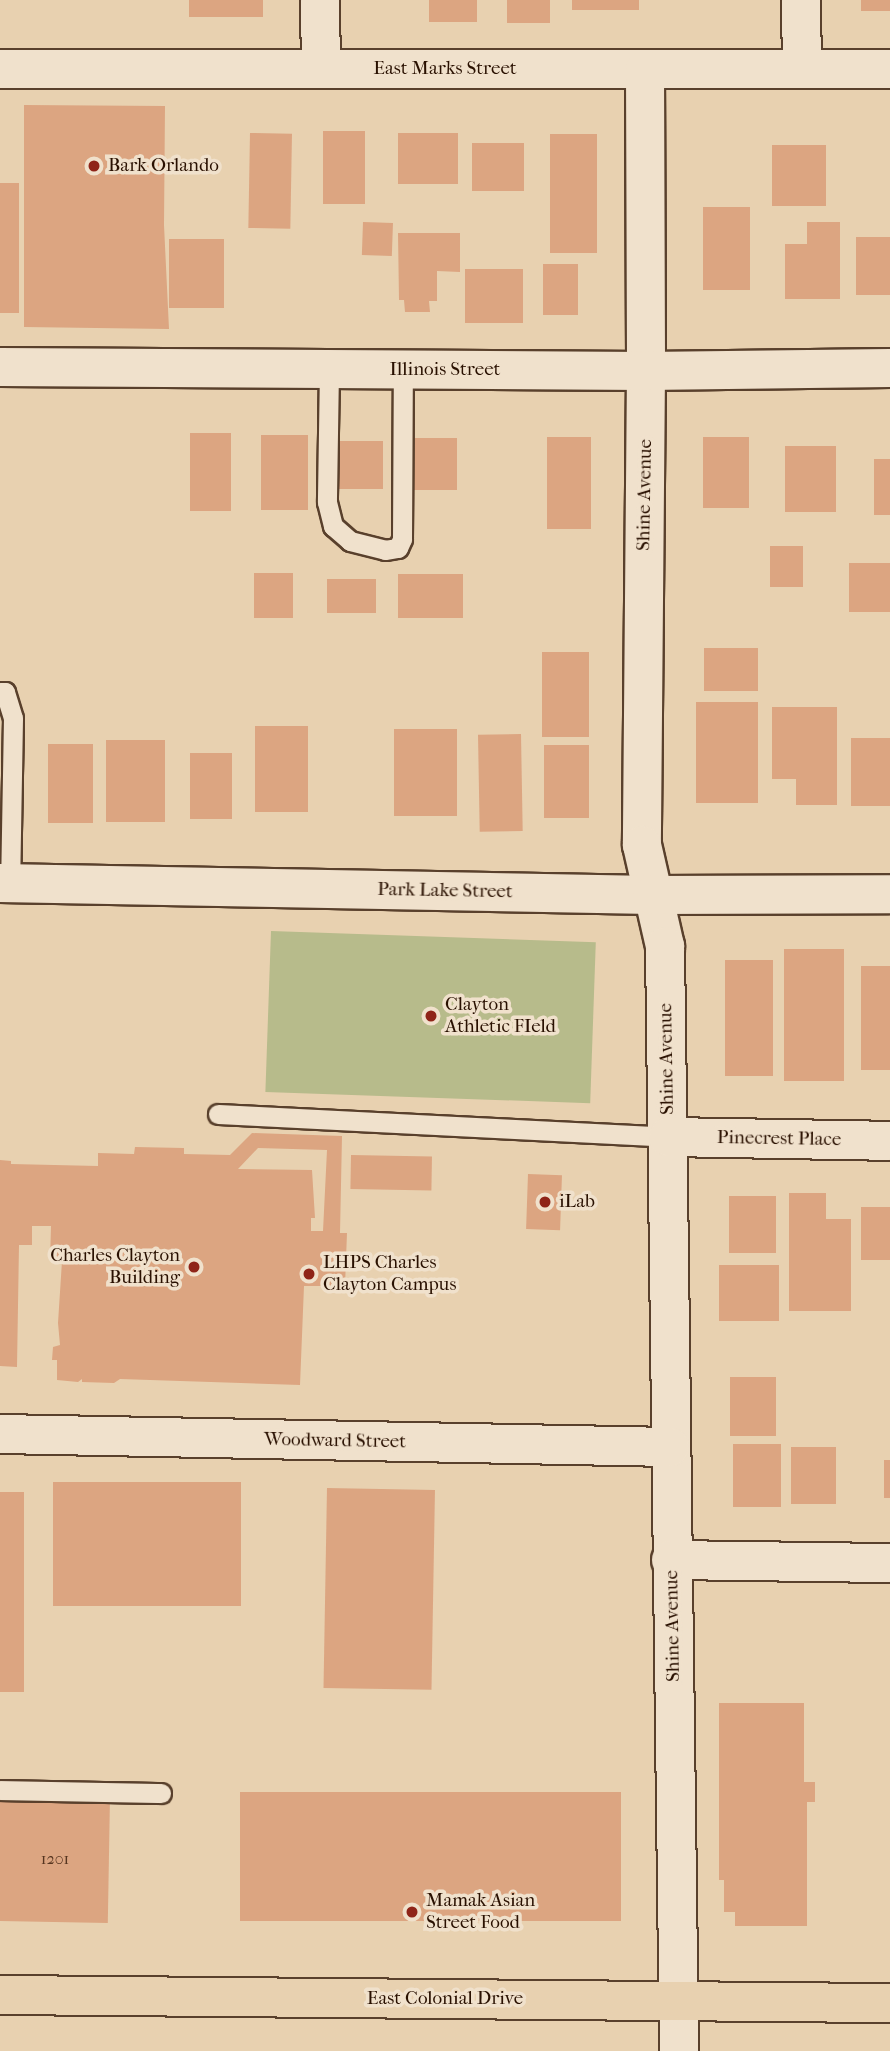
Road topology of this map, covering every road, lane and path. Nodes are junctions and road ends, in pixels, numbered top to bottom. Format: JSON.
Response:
{"nodes":[{"id":1,"x":320,"y":0,"type":"edge"},
{"id":2,"x":801,"y":0,"type":"edge"},
{"id":3,"x":321,"y":68,"type":"junction"},
{"id":4,"x":0,"y":69,"type":"edge"},
{"id":5,"x":802,"y":69,"type":"junction"},
{"id":6,"x":890,"y":69,"type":"edge"},
{"id":7,"x":645,"y":70,"type":"junction"},
{"id":8,"x":0,"y":367,"type":"edge"},
{"id":9,"x":890,"y":368,"type":"edge"},
{"id":10,"x":329,"y":369,"type":"junction"},
{"id":11,"x":403,"y":369,"type":"junction"},
{"id":12,"x":646,"y":371,"type":"junction"},
{"id":13,"x":0,"y":691,"type":"edge"},
{"id":14,"x":5,"y":883,"type":"edge"},
{"id":15,"x":890,"y":894,"type":"edge"},
{"id":16,"x":652,"y":895,"type":"junction"},
{"id":17,"x":218,"y":1114,"type":"dead end"},
{"id":18,"x":668,"y":1137,"type":"junction"},
{"id":19,"x":890,"y":1141,"type":"edge"},
{"id":20,"x":0,"y":1434,"type":"edge"},
{"id":21,"x":670,"y":1447,"type":"junction"},
{"id":22,"x":671,"y":1560,"type":"junction"},
{"id":23,"x":890,"y":1563,"type":"edge"},
{"id":24,"x":0,"y":1790,"type":"edge"},
{"id":25,"x":161,"y":1793,"type":"dead end"},
{"id":26,"x":0,"y":1995,"type":"edge"},
{"id":27,"x":679,"y":2001,"type":"junction"},
{"id":28,"x":890,"y":2003,"type":"edge"},
{"id":29,"x":679,"y":2051,"type":"edge"}],
"edges":[{"from":1,"to":3,"type":"street"},
{"from":2,"to":5,"type":"street"},
{"from":3,"to":4,"type":"street","name":"East Marks Street"},
{"from":3,"to":7,"type":"street","name":"East Marks Street"},
{"from":5,"to":6,"type":"street","name":"East Marks Street"},
{"from":5,"to":7,"type":"street","name":"East Marks Street"},
{"from":7,"to":12,"type":"street","name":"Shine Avenue"},
{"from":8,"to":10,"type":"street","name":"Illinois Street"},
{"from":9,"to":12,"type":"street","name":"Illinois Street"},
{"from":10,"to":11,"type":"street","name":"Illinois Street"},
{"from":10,"to":11,"type":"lane"},
{"from":11,"to":12,"type":"street","name":"Illinois Street"},
{"from":12,"to":16,"type":"street","name":"Shine Avenue"},
{"from":13,"to":14,"type":"lane"},
{"from":14,"to":16,"type":"street","name":"Park Lake Street"},
{"from":15,"to":16,"type":"street","name":"Park Lake Street"},
{"from":16,"to":18,"type":"street","name":"Shine Avenue"},
{"from":17,"to":18,"type":"lane"},
{"from":18,"to":19,"type":"street","name":"Pinecrest Place"},
{"from":18,"to":21,"type":"street","name":"Shine Avenue"},
{"from":20,"to":21,"type":"street","name":"Woodward Street"},
{"from":21,"to":22,"type":"street","name":"Shine Avenue"},
{"from":22,"to":23,"type":"street"},
{"from":22,"to":27,"type":"street","name":"Shine Avenue"},
{"from":24,"to":25,"type":"lane"},
{"from":26,"to":27,"type":"highway","name":"East Colonial Drive"},
{"from":27,"to":28,"type":"highway","name":"East Colonial Drive"},
{"from":27,"to":29,"type":"street","name":"Shine Avenue"}]}
